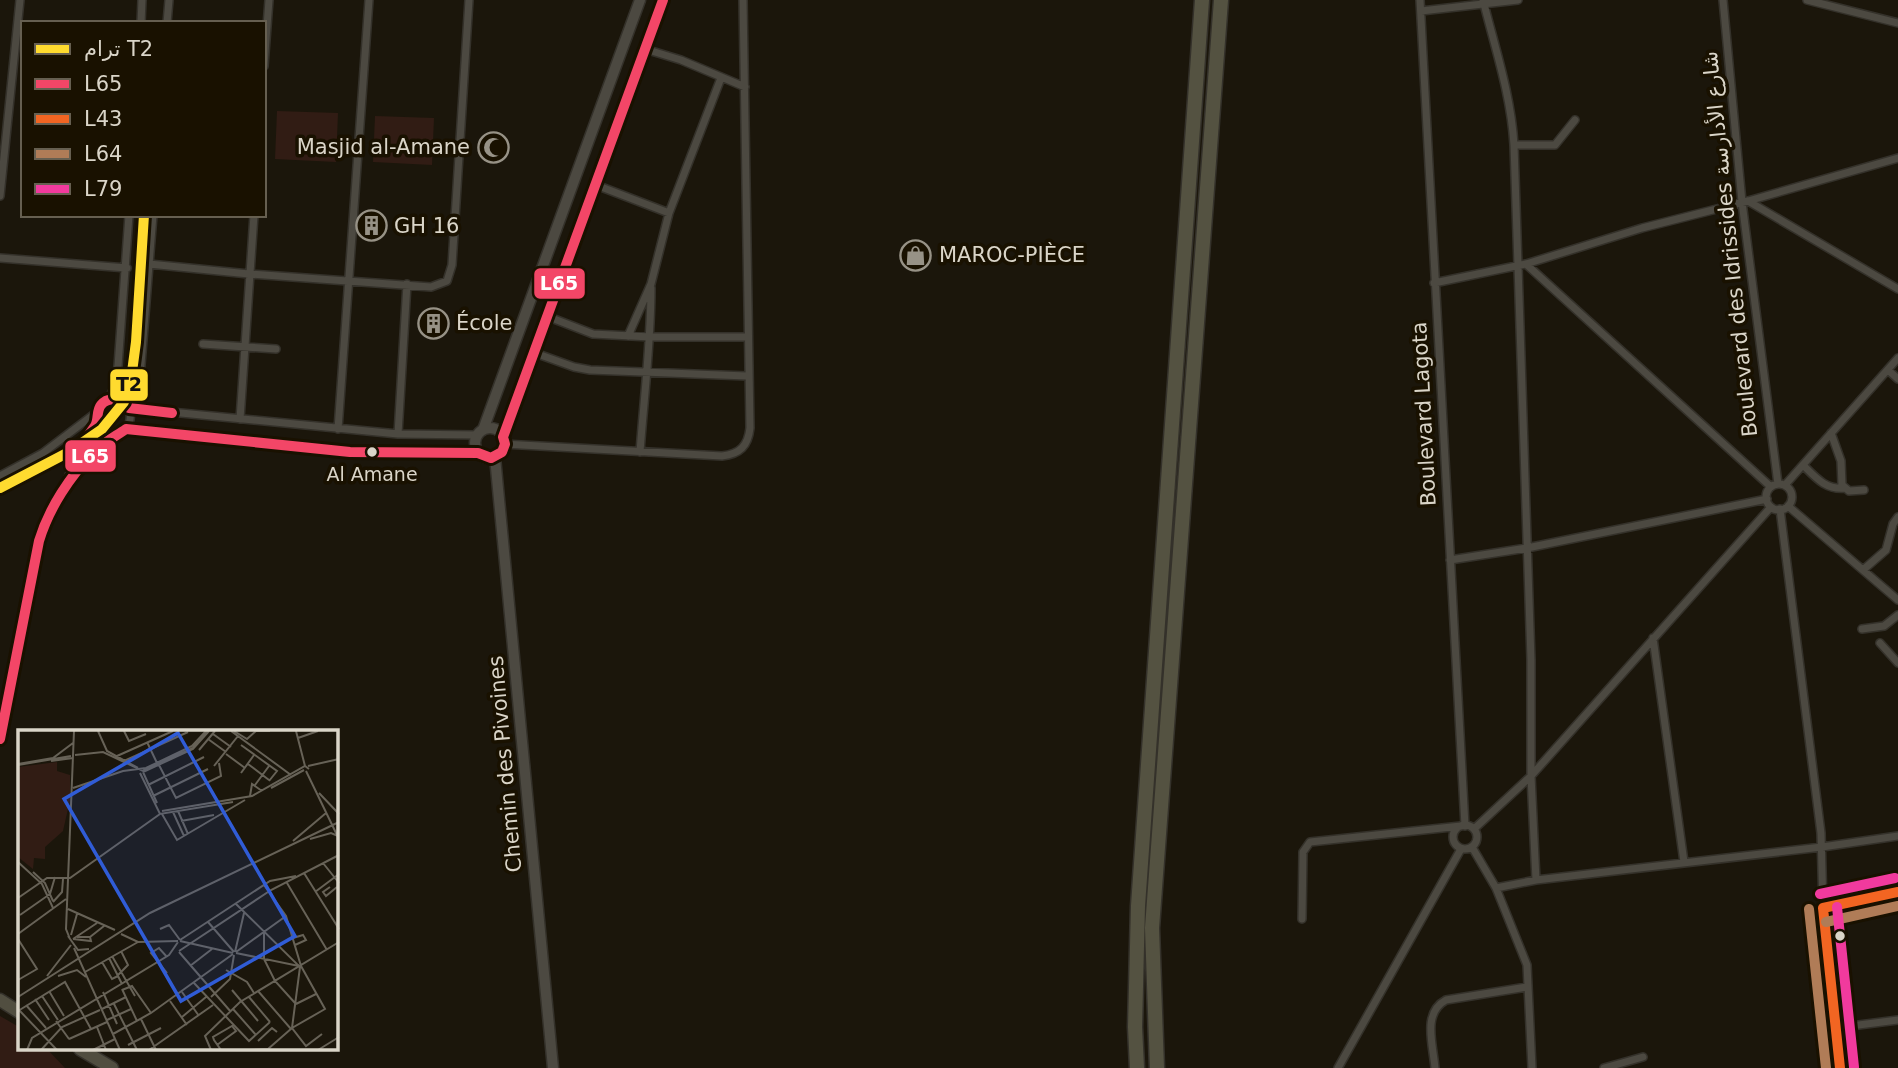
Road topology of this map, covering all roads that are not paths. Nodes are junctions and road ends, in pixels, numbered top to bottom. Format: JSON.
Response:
{"nodes":[{"id":1,"x":20,"y":0,"type":"edge"},
{"id":2,"x":142,"y":0,"type":"edge"},
{"id":3,"x":169,"y":0,"type":"edge"},
{"id":4,"x":269,"y":0,"type":"edge"},
{"id":5,"x":369,"y":0,"type":"edge"},
{"id":6,"x":469,"y":0,"type":"edge"},
{"id":7,"x":640,"y":0,"type":"edge"},
{"id":8,"x":663,"y":0,"type":"edge"},
{"id":9,"x":743,"y":0,"type":"edge"},
{"id":10,"x":1202,"y":0,"type":"edge"},
{"id":11,"x":1221,"y":0,"type":"edge"},
{"id":12,"x":1420,"y":0,"type":"edge"},
{"id":13,"x":1518,"y":0,"type":"edge"},
{"id":14,"x":1723,"y":0,"type":"edge"},
{"id":15,"x":1808,"y":0,"type":"edge"},
{"id":16,"x":1483,"y":1,"type":"edge"},
{"id":17,"x":1421,"y":11,"type":"junction"},
{"id":18,"x":141,"y":21,"type":"edge"},
{"id":19,"x":167,"y":21,"type":"edge"},
{"id":20,"x":1898,"y":23,"type":"edge"},
{"id":21,"x":266,"y":37,"type":"edge"},
{"id":22,"x":645,"y":49,"type":"junction"},
{"id":23,"x":721,"y":78,"type":"junction"},
{"id":24,"x":745,"y":87,"type":"junction"},
{"id":25,"x":1575,"y":120,"type":"dead end"},
{"id":26,"x":1514,"y":145,"type":"junction"},
{"id":27,"x":1898,"y":158,"type":"edge"},
{"id":28,"x":596,"y":186,"type":"junction"},
{"id":29,"x":0,"y":196,"type":"edge"},
{"id":30,"x":1745,"y":202,"type":"junction"},
{"id":31,"x":669,"y":214,"type":"junction"},
{"id":32,"x":129,"y":217,"type":"edge"},
{"id":33,"x":153,"y":217,"type":"edge"},
{"id":34,"x":254,"y":217,"type":"edge"},
{"id":35,"x":0,"y":257,"type":"edge"},
{"id":36,"x":149,"y":264,"type":"junction"},
{"id":37,"x":1526,"y":264,"type":"junction"},
{"id":38,"x":1517,"y":265,"type":"junction"},
{"id":39,"x":127,"y":268,"type":"junction"},
{"id":40,"x":249,"y":274,"type":"junction"},
{"id":41,"x":348,"y":280,"type":"junction"},
{"id":42,"x":1434,"y":283,"type":"junction"},
{"id":43,"x":407,"y":284,"type":"junction"},
{"id":44,"x":650,"y":284,"type":"junction"},
{"id":45,"x":1898,"y":289,"type":"edge"},
{"id":46,"x":549,"y":317,"type":"junction"},
{"id":47,"x":628,"y":336,"type":"junction"},
{"id":48,"x":651,"y":337,"type":"junction"},
{"id":49,"x":747,"y":337,"type":"junction"},
{"id":50,"x":202,"y":344,"type":"dead end"},
{"id":51,"x":244,"y":347,"type":"junction"},
{"id":52,"x":276,"y":349,"type":"dead end"},
{"id":53,"x":535,"y":353,"type":"junction"},
{"id":54,"x":1898,"y":358,"type":"edge"},
{"id":55,"x":1888,"y":370,"type":"junction"},
{"id":56,"x":645,"y":374,"type":"junction"},
{"id":57,"x":747,"y":376,"type":"junction"},
{"id":58,"x":1898,"y":379,"type":"edge"},
{"id":59,"x":108,"y":400,"type":"junction"},
{"id":60,"x":128,"y":407,"type":"junction"},
{"id":61,"x":97,"y":412,"type":"junction"},
{"id":62,"x":240,"y":419,"type":"junction"},
{"id":63,"x":97,"y":423,"type":"junction"},
{"id":64,"x":126,"y":429,"type":"junction"},
{"id":65,"x":338,"y":429,"type":"junction"},
{"id":66,"x":480,"y":433,"type":"junction"},
{"id":67,"x":1831,"y":433,"type":"junction"},
{"id":68,"x":116,"y":434,"type":"junction"},
{"id":69,"x":398,"y":434,"type":"junction"},
{"id":70,"x":504,"y":440,"type":"junction"},
{"id":71,"x":640,"y":452,"type":"junction"},
{"id":72,"x":478,"y":453,"type":"junction"},
{"id":73,"x":495,"y":457,"type":"junction"},
{"id":74,"x":1803,"y":465,"type":"junction"},
{"id":75,"x":0,"y":476,"type":"edge"},
{"id":76,"x":1778,"y":485,"type":"junction"},
{"id":77,"x":1845,"y":488,"type":"junction"},
{"id":78,"x":1864,"y":490,"type":"dead end"},
{"id":79,"x":62,"y":492,"type":"junction"},
{"id":80,"x":1767,"y":499,"type":"junction"},
{"id":81,"x":1788,"y":506,"type":"junction"},
{"id":82,"x":1771,"y":507,"type":"junction"},
{"id":83,"x":1780,"y":509,"type":"junction"},
{"id":84,"x":1898,"y":517,"type":"edge"},
{"id":85,"x":1527,"y":548,"type":"junction"},
{"id":86,"x":1450,"y":560,"type":"junction"},
{"id":87,"x":1863,"y":570,"type":"junction"},
{"id":88,"x":1898,"y":600,"type":"edge"},
{"id":89,"x":1898,"y":615,"type":"edge"},
{"id":90,"x":1862,"y":629,"type":"dead end"},
{"id":91,"x":1653,"y":638,"type":"junction"},
{"id":92,"x":1880,"y":643,"type":"dead end"},
{"id":93,"x":1898,"y":663,"type":"edge"},
{"id":94,"x":0,"y":739,"type":"edge"},
{"id":95,"x":1531,"y":776,"type":"junction"},
{"id":96,"x":1463,"y":826,"type":"junction"},
{"id":97,"x":1474,"y":830,"type":"junction"},
{"id":98,"x":1898,"y":836,"type":"edge"},
{"id":99,"x":1472,"y":847,"type":"junction"},
{"id":100,"x":1822,"y":847,"type":"junction"},
{"id":101,"x":1461,"y":849,"type":"junction"},
{"id":102,"x":1684,"y":862,"type":"junction"},
{"id":103,"x":1536,"y":880,"type":"junction"},
{"id":104,"x":1496,"y":888,"type":"junction"},
{"id":105,"x":1898,"y":892,"type":"edge"},
{"id":106,"x":1824,"y":908,"type":"junction"},
{"id":107,"x":1302,"y":919,"type":"dead end"},
{"id":108,"x":1527,"y":987,"type":"junction"},
{"id":109,"x":0,"y":1000,"type":"edge"},
{"id":110,"x":18,"y":1011,"type":"edge"},
{"id":111,"x":1898,"y":1020,"type":"edge"},
{"id":112,"x":1835,"y":1027,"type":"junction"},
{"id":113,"x":82,"y":1050,"type":"edge"},
{"id":114,"x":1643,"y":1057,"type":"dead end"},
{"id":115,"x":111,"y":1068,"type":"edge"},
{"id":116,"x":553,"y":1068,"type":"edge"},
{"id":117,"x":1137,"y":1068,"type":"edge"},
{"id":118,"x":1157,"y":1068,"type":"edge"},
{"id":119,"x":1338,"y":1068,"type":"edge"},
{"id":120,"x":1435,"y":1068,"type":"edge"},
{"id":121,"x":1532,"y":1068,"type":"edge"},
{"id":122,"x":1604,"y":1068,"type":"edge"},
{"id":123,"x":1840,"y":1068,"type":"edge"}],
"edges":[{"from":1,"to":29,"type":"street"},
{"from":2,"to":18,"type":"street"},
{"from":3,"to":19,"type":"street"},
{"from":4,"to":21,"type":"street"},
{"from":5,"to":41,"type":"street"},
{"from":6,"to":43,"type":"street"},
{"from":7,"to":66,"type":"street"},
{"from":8,"to":22,"type":"street"},
{"from":9,"to":24,"type":"street"},
{"from":10,"to":117,"type":"highway"},
{"from":11,"to":118,"type":"highway"},
{"from":12,"to":17,"type":"street","name":"Boulevard Lagota"},
{"from":13,"to":16,"type":"street"},
{"from":14,"to":30,"type":"street","name":"Boulevard des Idrissides شارع الأدارسة"},
{"from":15,"to":20,"type":"street"},
{"from":16,"to":17,"type":"street"},
{"from":16,"to":26,"type":"street"},
{"from":17,"to":42,"type":"street","name":"Boulevard Lagota"},
{"from":22,"to":23,"type":"street"},
{"from":22,"to":28,"type":"street"},
{"from":23,"to":24,"type":"street"},
{"from":23,"to":31,"type":"street"},
{"from":24,"to":49,"type":"street"},
{"from":25,"to":26,"type":"street"},
{"from":26,"to":38,"type":"street"},
{"from":27,"to":30,"type":"street"},
{"from":28,"to":31,"type":"street"},
{"from":28,"to":46,"type":"street"},
{"from":30,"to":37,"type":"street"},
{"from":30,"to":45,"type":"street"},
{"from":30,"to":76,"type":"street","name":"Boulevard des Idrissides شارع الأدارسة"},
{"from":31,"to":44,"type":"street"},
{"from":32,"to":39,"type":"street"},
{"from":33,"to":36,"type":"street"},
{"from":34,"to":40,"type":"street"},
{"from":35,"to":39,"type":"street"},
{"from":36,"to":40,"type":"street"},
{"from":36,"to":60,"type":"street"},
{"from":37,"to":38,"type":"street"},
{"from":37,"to":76,"type":"street"},
{"from":38,"to":42,"type":"street"},
{"from":38,"to":85,"type":"street"},
{"from":39,"to":59,"type":"street"},
{"from":40,"to":41,"type":"street"},
{"from":40,"to":51,"type":"street"},
{"from":41,"to":43,"type":"street"},
{"from":41,"to":65,"type":"street"},
{"from":42,"to":86,"type":"street","name":"Boulevard Lagota"},
{"from":43,"to":69,"type":"street"},
{"from":44,"to":47,"type":"street"},
{"from":44,"to":48,"type":"street"},
{"from":46,"to":47,"type":"street"},
{"from":46,"to":53,"type":"street"},
{"from":47,"to":48,"type":"street"},
{"from":48,"to":49,"type":"street"},
{"from":48,"to":56,"type":"street"},
{"from":49,"to":57,"type":"street"},
{"from":50,"to":51,"type":"street"},
{"from":51,"to":52,"type":"street"},
{"from":51,"to":62,"type":"street"},
{"from":53,"to":56,"type":"street"},
{"from":53,"to":70,"type":"street"},
{"from":54,"to":55,"type":"street"},
{"from":55,"to":58,"type":"street"},
{"from":55,"to":67,"type":"street"},
{"from":56,"to":57,"type":"street"},
{"from":56,"to":71,"type":"street"},
{"from":57,"to":71,"type":"street"},
{"from":59,"to":60,"type":"street"},
{"from":59,"to":61,"type":"street"},
{"from":60,"to":62,"type":"street"},
{"from":60,"to":64,"type":"street"},
{"from":61,"to":63,"type":"street"},
{"from":61,"to":75,"type":"street"},
{"from":62,"to":65,"type":"street"},
{"from":63,"to":68,"type":"street"},
{"from":63,"to":79,"type":"street"},
{"from":64,"to":68,"type":"street"},
{"from":64,"to":72,"type":"street"},
{"from":65,"to":69,"type":"street"},
{"from":66,"to":69,"type":"street"},
{"from":66,"to":70,"type":"street"},
{"from":66,"to":72,"type":"street"},
{"from":67,"to":74,"type":"street"},
{"from":67,"to":77,"type":"street"},
{"from":68,"to":79,"type":"street"},
{"from":70,"to":71,"type":"street"},
{"from":70,"to":73,"type":"street"},
{"from":72,"to":73,"type":"street"},
{"from":73,"to":116,"type":"street","name":"Chemin des Pivoines"},
{"from":74,"to":76,"type":"street"},
{"from":74,"to":77,"type":"street"},
{"from":76,"to":80,"type":"street"},
{"from":76,"to":81,"type":"street"},
{"from":77,"to":78,"type":"street"},
{"from":79,"to":94,"type":"street"},
{"from":80,"to":82,"type":"street"},
{"from":80,"to":85,"type":"street"},
{"from":81,"to":83,"type":"street"},
{"from":81,"to":87,"type":"street"},
{"from":82,"to":83,"type":"street"},
{"from":82,"to":91,"type":"street"},
{"from":83,"to":100,"type":"street"},
{"from":84,"to":87,"type":"street"},
{"from":85,"to":86,"type":"street"},
{"from":85,"to":95,"type":"street"},
{"from":86,"to":96,"type":"street","name":"Boulevard Lagota"},
{"from":87,"to":88,"type":"street"},
{"from":89,"to":90,"type":"street"},
{"from":91,"to":95,"type":"street"},
{"from":91,"to":102,"type":"street"},
{"from":92,"to":93,"type":"street"},
{"from":95,"to":97,"type":"street"},
{"from":95,"to":103,"type":"street"},
{"from":96,"to":97,"type":"street"},
{"from":96,"to":101,"type":"street"},
{"from":96,"to":107,"type":"street"},
{"from":97,"to":99,"type":"street"},
{"from":98,"to":100,"type":"street"},
{"from":99,"to":101,"type":"street"},
{"from":99,"to":104,"type":"street"},
{"from":100,"to":102,"type":"street"},
{"from":100,"to":106,"type":"street"},
{"from":101,"to":119,"type":"street"},
{"from":102,"to":103,"type":"street"},
{"from":103,"to":104,"type":"street"},
{"from":104,"to":108,"type":"street"},
{"from":105,"to":106,"type":"street"},
{"from":106,"to":112,"type":"street"},
{"from":108,"to":120,"type":"street"},
{"from":108,"to":121,"type":"street"},
{"from":109,"to":110,"type":"main road"},
{"from":111,"to":112,"type":"street"},
{"from":112,"to":123,"type":"street"},
{"from":113,"to":115,"type":"main road"},
{"from":114,"to":122,"type":"street"}]}
